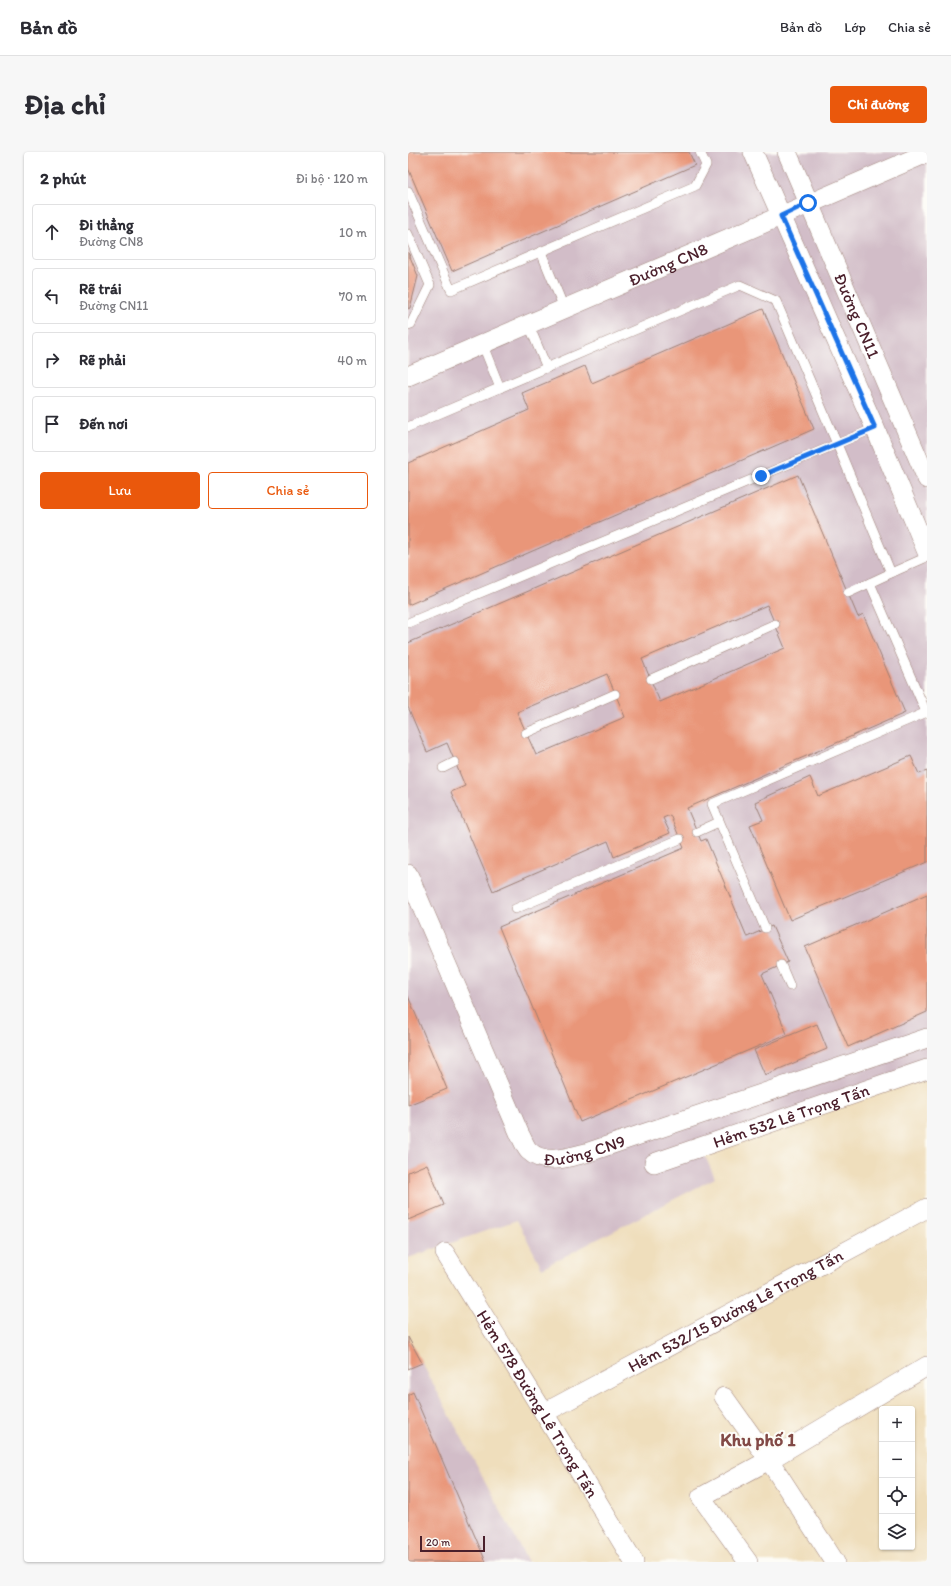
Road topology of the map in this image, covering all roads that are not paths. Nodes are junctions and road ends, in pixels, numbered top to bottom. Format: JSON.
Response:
{"nodes":[{"id":1,"x":700,"y":152,"type":"edge"},
{"id":2,"x":752,"y":152,"type":"edge"},
{"id":3,"x":787,"y":152,"type":"edge"},
{"id":4,"x":927,"y":153,"type":"edge"},
{"id":5,"x":408,"y":191,"type":"edge"},
{"id":6,"x":808,"y":203,"type":"junction"},
{"id":7,"x":781,"y":216,"type":"junction"},
{"id":8,"x":408,"y":234,"type":"edge"},
{"id":9,"x":541,"y":252,"type":"junction"},
{"id":10,"x":564,"y":308,"type":"junction"},
{"id":11,"x":528,"y":323,"type":"junction"},
{"id":12,"x":408,"y":325,"type":"edge"},
{"id":13,"x":482,"y":343,"type":"junction"},
{"id":14,"x":547,"y":368,"type":"junction"},
{"id":15,"x":408,"y":376,"type":"edge"},
{"id":16,"x":500,"y":388,"type":"junction"},
{"id":17,"x":408,"y":427,"type":"edge"},
{"id":18,"x":875,"y":428,"type":"junction"},
{"id":19,"x":837,"y":444,"type":"junction"},
{"id":20,"x":927,"y":479,"type":"edge"},
{"id":21,"x":923,"y":532,"type":"edge"},
{"id":22,"x":927,"y":552,"type":"edge"},
{"id":23,"x":927,"y":557,"type":"edge"},
{"id":24,"x":891,"y":573,"type":"junction"},
{"id":25,"x":870,"y":583,"type":"junction"},
{"id":26,"x":848,"y":593,"type":"dead end"},
{"id":27,"x":408,"y":623,"type":"edge"},
{"id":28,"x":775,"y":624,"type":"dead end"},
{"id":29,"x":651,"y":679,"type":"dead end"},
{"id":30,"x":615,"y":694,"type":"dead end"},
{"id":31,"x":927,"y":712,"type":"edge"},
{"id":32,"x":526,"y":733,"type":"dead end"},
{"id":33,"x":455,"y":762,"type":"dead end"},
{"id":34,"x":443,"y":768,"type":"dead end"},
{"id":35,"x":719,"y":822,"type":"junction"},
{"id":36,"x":697,"y":832,"type":"dead end"},
{"id":37,"x":680,"y":838,"type":"dead end"},
{"id":38,"x":408,"y":874,"type":"edge"},
{"id":39,"x":515,"y":909,"type":"dead end"},
{"id":40,"x":765,"y":928,"type":"dead end"},
{"id":41,"x":781,"y":965,"type":"dead end"},
{"id":42,"x":790,"y":986,"type":"dead end"},
{"id":43,"x":927,"y":1038,"type":"edge"},
{"id":44,"x":927,"y":1068,"type":"edge"},
{"id":45,"x":654,"y":1163,"type":"dead end"},
{"id":46,"x":927,"y":1208,"type":"edge"},
{"id":47,"x":445,"y":1253,"type":"dead end"},
{"id":48,"x":927,"y":1366,"type":"edge"},
{"id":49,"x":724,"y":1397,"type":"dead end"},
{"id":50,"x":544,"y":1413,"type":"junction"},
{"id":51,"x":769,"y":1460,"type":"junction"},
{"id":52,"x":632,"y":1558,"type":"edge"},
{"id":53,"x":748,"y":1562,"type":"edge"},
{"id":54,"x":835,"y":1562,"type":"edge"}],
"edges":[{"from":1,"to":9,"type":"lane"},
{"from":2,"to":7,"type":"street","name":"Đường CN11"},
{"from":3,"to":6,"type":"street","name":"Đường CN11"},
{"from":4,"to":6,"type":"street","name":"Đường CN8"},
{"from":5,"to":9,"type":"lane"},
{"from":6,"to":7,"type":"street","name":"Đường CN8"},
{"from":6,"to":20,"type":"street","name":"Đường CN11"},
{"from":7,"to":10,"type":"street","name":"Đường CN8"},
{"from":7,"to":18,"type":"street","name":"Đường CN11"},
{"from":8,"to":12,"type":"lane"},
{"from":9,"to":10,"type":"lane"},
{"from":10,"to":11,"type":"street","name":"Đường CN8"},
{"from":11,"to":13,"type":"street","name":"Đường CN8"},
{"from":11,"to":14,"type":"lane"},
{"from":13,"to":15,"type":"street","name":"Đường CN8"},
{"from":13,"to":16,"type":"lane"},
{"from":14,"to":16,"type":"lane"},
{"from":14,"to":19,"type":"lane"},
{"from":16,"to":17,"type":"lane"},
{"from":18,"to":19,"type":"lane"},
{"from":18,"to":21,"type":"street","name":"Đường CN11"},
{"from":19,"to":24,"type":"lane"},
{"from":19,"to":27,"type":"lane"},
{"from":21,"to":22,"type":"street","name":"Đường CN11"},
{"from":23,"to":24,"type":"lane"},
{"from":24,"to":25,"type":"lane"},
{"from":25,"to":26,"type":"lane"},
{"from":25,"to":31,"type":"lane"},
{"from":28,"to":29,"type":"lane"},
{"from":30,"to":32,"type":"lane"},
{"from":31,"to":35,"type":"lane"},
{"from":33,"to":34,"type":"lane"},
{"from":35,"to":36,"type":"lane"},
{"from":35,"to":40,"type":"lane"},
{"from":37,"to":39,"type":"lane"},
{"from":38,"to":43,"type":"street","name":"Đường CN9"},
{"from":41,"to":42,"type":"lane"},
{"from":44,"to":45,"type":"street","name":"Hẻm 532 Lê Trọng Tấn"},
{"from":46,"to":50,"type":"street","name":"Hẻm 532/15 Đường Lê Trọng Tấn"},
{"from":47,"to":50,"type":"street","name":"Hẻm 578 Đường Lê Trọng Tấn"},
{"from":48,"to":51,"type":"street"},
{"from":49,"to":51,"type":"street"},
{"from":50,"to":52,"type":"street","name":"Hẻm 578 Đường Lê Trọng Tấn"},
{"from":51,"to":53,"type":"street"},
{"from":51,"to":54,"type":"street"}]}
